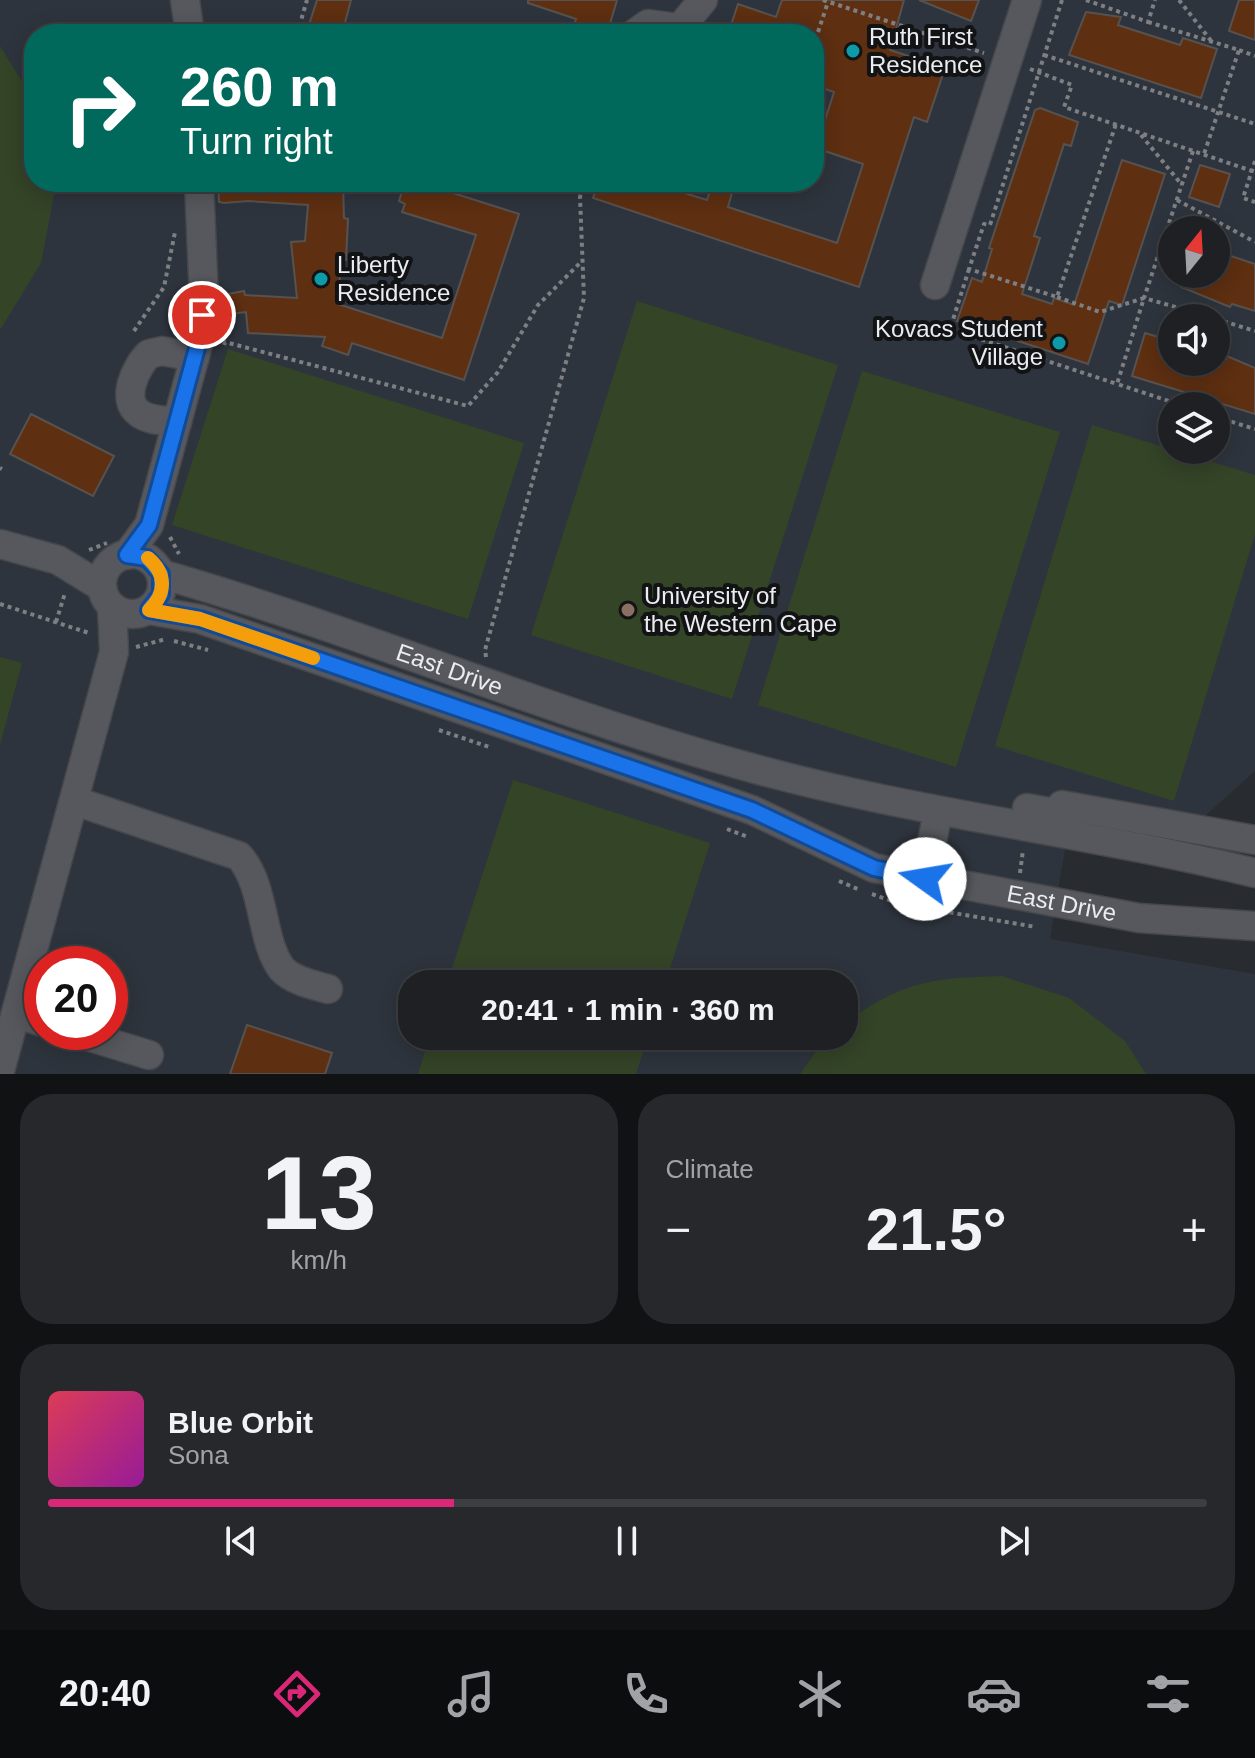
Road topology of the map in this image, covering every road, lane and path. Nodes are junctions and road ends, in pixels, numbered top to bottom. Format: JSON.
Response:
{"nodes":[{"id":1,"x":185,"y":0,"type":"edge"},
{"id":2,"x":307,"y":0,"type":"edge"},
{"id":3,"x":703,"y":0,"type":"edge"},
{"id":4,"x":1027,"y":0,"type":"edge"},
{"id":5,"x":1062,"y":0,"type":"edge"},
{"id":6,"x":1086,"y":0,"type":"edge"},
{"id":7,"x":1155,"y":0,"type":"edge"},
{"id":8,"x":1179,"y":0,"type":"edge"},
{"id":9,"x":827,"y":1,"type":"edge"},
{"id":10,"x":1148,"y":22,"type":"junction"},
{"id":11,"x":189,"y":24,"type":"edge"},
{"id":12,"x":300,"y":24,"type":"edge"},
{"id":13,"x":682,"y":24,"type":"edge"},
{"id":14,"x":820,"y":24,"type":"edge"},
{"id":15,"x":1213,"y":42,"type":"junction"},
{"id":16,"x":1239,"y":50,"type":"junction"},
{"id":17,"x":1044,"y":55,"type":"junction"},
{"id":18,"x":1255,"y":56,"type":"edge"},
{"id":19,"x":1007,"y":60,"type":"junction"},
{"id":20,"x":1039,"y":72,"type":"junction"},
{"id":21,"x":1218,"y":112,"type":"junction"},
{"id":22,"x":1116,"y":124,"type":"junction"},
{"id":23,"x":1255,"y":124,"type":"edge"},
{"id":24,"x":1139,"y":133,"type":"junction"},
{"id":25,"x":1193,"y":151,"type":"junction"},
{"id":26,"x":1204,"y":155,"type":"junction"},
{"id":27,"x":1255,"y":161,"type":"edge"},
{"id":28,"x":1252,"y":171,"type":"junction"},
{"id":29,"x":1182,"y":185,"type":"junction"},
{"id":30,"x":199,"y":192,"type":"edge"},
{"id":31,"x":582,"y":192,"type":"edge"},
{"id":32,"x":1177,"y":200,"type":"junction"},
{"id":33,"x":1255,"y":202,"type":"edge"},
{"id":34,"x":1255,"y":242,"type":"edge"},
{"id":35,"x":583,"y":260,"type":"junction"},
{"id":36,"x":172,"y":261,"type":"dead end"},
{"id":37,"x":969,"y":269,"type":"junction"},
{"id":38,"x":935,"y":285,"type":"dead end"},
{"id":39,"x":1057,"y":297,"type":"junction"},
{"id":40,"x":1144,"y":298,"type":"junction"},
{"id":41,"x":1165,"y":304,"type":"edge"},
{"id":42,"x":1230,"y":323,"type":"edge"},
{"id":43,"x":134,"y":331,"type":"dead end"},
{"id":44,"x":1255,"y":331,"type":"edge"},
{"id":45,"x":208,"y":356,"type":"junction"},
{"id":46,"x":1117,"y":384,"type":"junction"},
{"id":47,"x":1158,"y":397,"type":"edge"},
{"id":48,"x":1230,"y":421,"type":"edge"},
{"id":49,"x":177,"y":422,"type":"junction"},
{"id":50,"x":1255,"y":429,"type":"edge"},
{"id":51,"x":149,"y":525,"type":"junction"},
{"id":52,"x":0,"y":544,"type":"edge"},
{"id":53,"x":158,"y":569,"type":"junction"},
{"id":54,"x":113,"y":578,"type":"junction"},
{"id":55,"x":0,"y":604,"type":"edge"},
{"id":56,"x":145,"y":612,"type":"junction"},
{"id":57,"x":116,"y":645,"type":"junction"},
{"id":58,"x":211,"y":650,"type":"dead end"},
{"id":59,"x":487,"y":664,"type":"joint"},
{"id":60,"x":433,"y":728,"type":"dead end"},
{"id":61,"x":501,"y":751,"type":"dead end"},
{"id":62,"x":75,"y":801,"type":"junction"},
{"id":63,"x":938,"y":811,"type":"junction"},
{"id":64,"x":1027,"y":825,"type":"junction"},
{"id":65,"x":722,"y":828,"type":"dead end"},
{"id":66,"x":750,"y":838,"type":"dead end"},
{"id":67,"x":1255,"y":840,"type":"edge"},
{"id":68,"x":1255,"y":873,"type":"edge"},
{"id":69,"x":836,"y":879,"type":"dead end"},
{"id":70,"x":925,"y":879,"type":"junction"},
{"id":71,"x":1016,"y":895,"type":"junction"},
{"id":72,"x":1012,"y":923,"type":"junction"},
{"id":73,"x":1255,"y":926,"type":"edge"},
{"id":74,"x":1036,"y":927,"type":"dead end"},
{"id":75,"x":44,"y":946,"type":"edge"},
{"id":76,"x":328,"y":989,"type":"dead end"},
{"id":77,"x":24,"y":1027,"type":"edge"},
{"id":78,"x":128,"y":1049,"type":"edge"},
{"id":79,"x":149,"y":1055,"type":"dead end"},
{"id":80,"x":0,"y":1071,"type":"edge"}],
"edges":[{"from":1,"to":11,"type":"street"},
{"from":2,"to":12,"type":"path"},
{"from":3,"to":13,"type":"street"},
{"from":4,"to":19,"type":"street"},
{"from":5,"to":17,"type":"path"},
{"from":6,"to":10,"type":"path"},
{"from":7,"to":10,"type":"path"},
{"from":8,"to":15,"type":"path"},
{"from":9,"to":14,"type":"path"},
{"from":9,"to":19,"type":"path"},
{"from":10,"to":15,"type":"path"},
{"from":15,"to":16,"type":"path"},
{"from":16,"to":18,"type":"path"},
{"from":16,"to":21,"type":"path"},
{"from":17,"to":20,"type":"path"},
{"from":17,"to":21,"type":"path"},
{"from":19,"to":20,"type":"path"},
{"from":19,"to":38,"type":"street"},
{"from":20,"to":22,"type":"path"},
{"from":20,"to":37,"type":"path"},
{"from":21,"to":23,"type":"path"},
{"from":21,"to":26,"type":"path"},
{"from":22,"to":24,"type":"path"},
{"from":22,"to":39,"type":"path"},
{"from":24,"to":25,"type":"path"},
{"from":24,"to":29,"type":"path"},
{"from":25,"to":26,"type":"path"},
{"from":25,"to":29,"type":"path"},
{"from":26,"to":28,"type":"path"},
{"from":27,"to":28,"type":"path"},
{"from":28,"to":33,"type":"path"},
{"from":29,"to":32,"type":"path"},
{"from":30,"to":45,"type":"street"},
{"from":31,"to":35,"type":"path"},
{"from":32,"to":34,"type":"path"},
{"from":32,"to":40,"type":"path"},
{"from":35,"to":45,"type":"path"},
{"from":35,"to":59,"type":"path"},
{"from":36,"to":43,"type":"path"},
{"from":37,"to":39,"type":"path"},
{"from":37,"to":46,"type":"path"},
{"from":39,"to":40,"type":"path"},
{"from":40,"to":41,"type":"path"},
{"from":40,"to":46,"type":"path"},
{"from":42,"to":44,"type":"path"},
{"from":45,"to":49,"type":"street"},
{"from":45,"to":49,"type":"street"},
{"from":46,"to":47,"type":"path"},
{"from":48,"to":50,"type":"path"},
{"from":49,"to":51,"type":"street"},
{"from":51,"to":53,"type":"street"},
{"from":51,"to":54,"type":"street"},
{"from":52,"to":54,"type":"street"},
{"from":53,"to":54,"type":"street"},
{"from":53,"to":56,"type":"street"},
{"from":53,"to":63,"type":"street","name":"East Drive"},
{"from":54,"to":56,"type":"street"},
{"from":54,"to":57,"type":"street"},
{"from":55,"to":57,"type":"path"},
{"from":56,"to":57,"type":"street"},
{"from":56,"to":70,"type":"street","name":"East Drive"},
{"from":57,"to":58,"type":"path"},
{"from":57,"to":62,"type":"street"},
{"from":59,"to":67,"type":"street"},
{"from":60,"to":61,"type":"path"},
{"from":62,"to":75,"type":"street"},
{"from":62,"to":76,"type":"street"},
{"from":63,"to":64,"type":"street","name":"East Drive"},
{"from":63,"to":70,"type":"street"},
{"from":64,"to":68,"type":"street","name":"East Drive"},
{"from":64,"to":71,"type":"path"},
{"from":65,"to":66,"type":"path"},
{"from":69,"to":72,"type":"path"},
{"from":70,"to":71,"type":"street","name":"East Drive"},
{"from":71,"to":72,"type":"path"},
{"from":71,"to":73,"type":"street","name":"East Drive"},
{"from":72,"to":74,"type":"path"},
{"from":77,"to":80,"type":"street"},
{"from":78,"to":79,"type":"street"}]}
